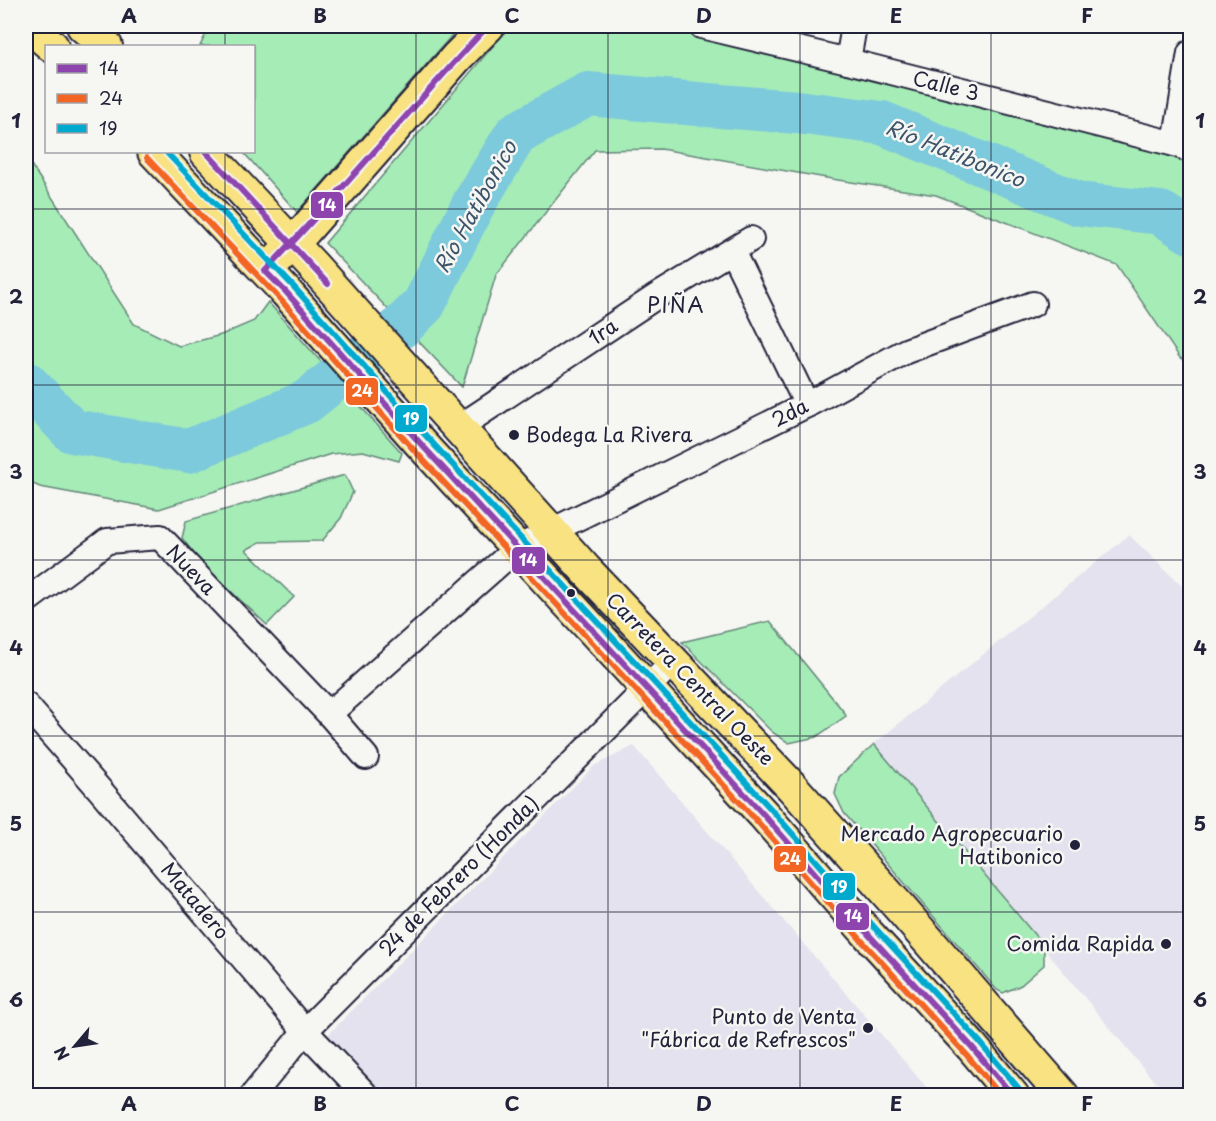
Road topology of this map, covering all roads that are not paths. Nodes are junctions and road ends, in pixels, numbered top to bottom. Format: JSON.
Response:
{"nodes":[{"id":1,"x":29,"y":26,"type":"edge"},
{"id":2,"x":83,"y":26,"type":"edge"},
{"id":3,"x":488,"y":26,"type":"edge"},
{"id":4,"x":701,"y":26,"type":"edge"},
{"id":5,"x":854,"y":26,"type":"edge"},
{"id":6,"x":51,"y":45,"type":"edge"},
{"id":7,"x":105,"y":45,"type":"edge"},
{"id":8,"x":1191,"y":53,"type":"edge"},
{"id":9,"x":848,"y":61,"type":"junction"},
{"id":10,"x":1183,"y":147,"type":"edge"},
{"id":11,"x":155,"y":153,"type":"edge"},
{"id":12,"x":207,"y":153,"type":"edge"},
{"id":13,"x":302,"y":255,"type":"junction"},
{"id":14,"x":276,"y":281,"type":"junction"},
{"id":15,"x":1033,"y":304,"type":"dead end"},
{"id":16,"x":807,"y":405,"type":"junction"},
{"id":17,"x":452,"y":422,"type":"junction"},
{"id":18,"x":551,"y":531,"type":"junction"},
{"id":19,"x":517,"y":548,"type":"junction"},
{"id":20,"x":26,"y":601,"type":"edge"},
{"id":21,"x":673,"y":662,"type":"junction"},
{"id":22,"x":646,"y":687,"type":"junction"},
{"id":23,"x":26,"y":705,"type":"edge"},
{"id":24,"x":329,"y":714,"type":"junction"},
{"id":25,"x":366,"y":757,"type":"dead end"},
{"id":26,"x":1000,"y":1022,"type":"junction"},
{"id":27,"x":305,"y":1031,"type":"junction"},
{"id":28,"x":972,"y":1047,"type":"junction"},
{"id":29,"x":252,"y":1095,"type":"edge"},
{"id":30,"x":367,"y":1095,"type":"edge"},
{"id":31,"x":1013,"y":1095,"type":"edge"},
{"id":32,"x":1063,"y":1095,"type":"edge"}],
"edges":[{"from":1,"to":6,"type":"main road"},
{"from":2,"to":7,"type":"main road"},
{"from":3,"to":13,"type":"main road"},
{"from":4,"to":9,"type":"street","name":"Calle 3"},
{"from":5,"to":9,"type":"street"},
{"from":8,"to":10,"type":"street"},
{"from":9,"to":10,"type":"street","name":"Calle 3"},
{"from":11,"to":14,"type":"main road","name":"Carretera Central Oeste"},
{"from":12,"to":13,"type":"main road","name":"Carretera Central Oeste"},
{"from":13,"to":14,"type":"main road"},
{"from":13,"to":17,"type":"main road","name":"Carretera Central Oeste"},
{"from":14,"to":19,"type":"main road","name":"Carretera Central Oeste"},
{"from":15,"to":16,"type":"street","name":"2da"},
{"from":16,"to":17,"type":"street","name":"1ra"},
{"from":16,"to":18,"type":"street","name":"2da"},
{"from":17,"to":18,"type":"main road","name":"Carretera Central Oeste"},
{"from":18,"to":19,"type":"street"},
{"from":18,"to":21,"type":"main road","name":"Carretera Central Oeste"},
{"from":19,"to":22,"type":"main road","name":"Carretera Central Oeste"},
{"from":19,"to":24,"type":"street"},
{"from":20,"to":24,"type":"street","name":"Nueva"},
{"from":21,"to":22,"type":"street","name":"24 de Febrero (Honda)"},
{"from":21,"to":26,"type":"main road","name":"Carretera Central Oeste"},
{"from":22,"to":27,"type":"street","name":"24 de Febrero (Honda)"},
{"from":22,"to":28,"type":"main road","name":"Carretera Central Oeste"},
{"from":23,"to":27,"type":"street","name":"Matadero"},
{"from":24,"to":25,"type":"street","name":"Nueva"},
{"from":26,"to":28,"type":"main road"},
{"from":26,"to":32,"type":"main road","name":"Carretera Central Oeste"},
{"from":27,"to":29,"type":"street","name":"24 de Febrero (Honda)"},
{"from":27,"to":30,"type":"street","name":"Matadero"},
{"from":28,"to":31,"type":"main road","name":"Carretera Central Oeste"}]}
